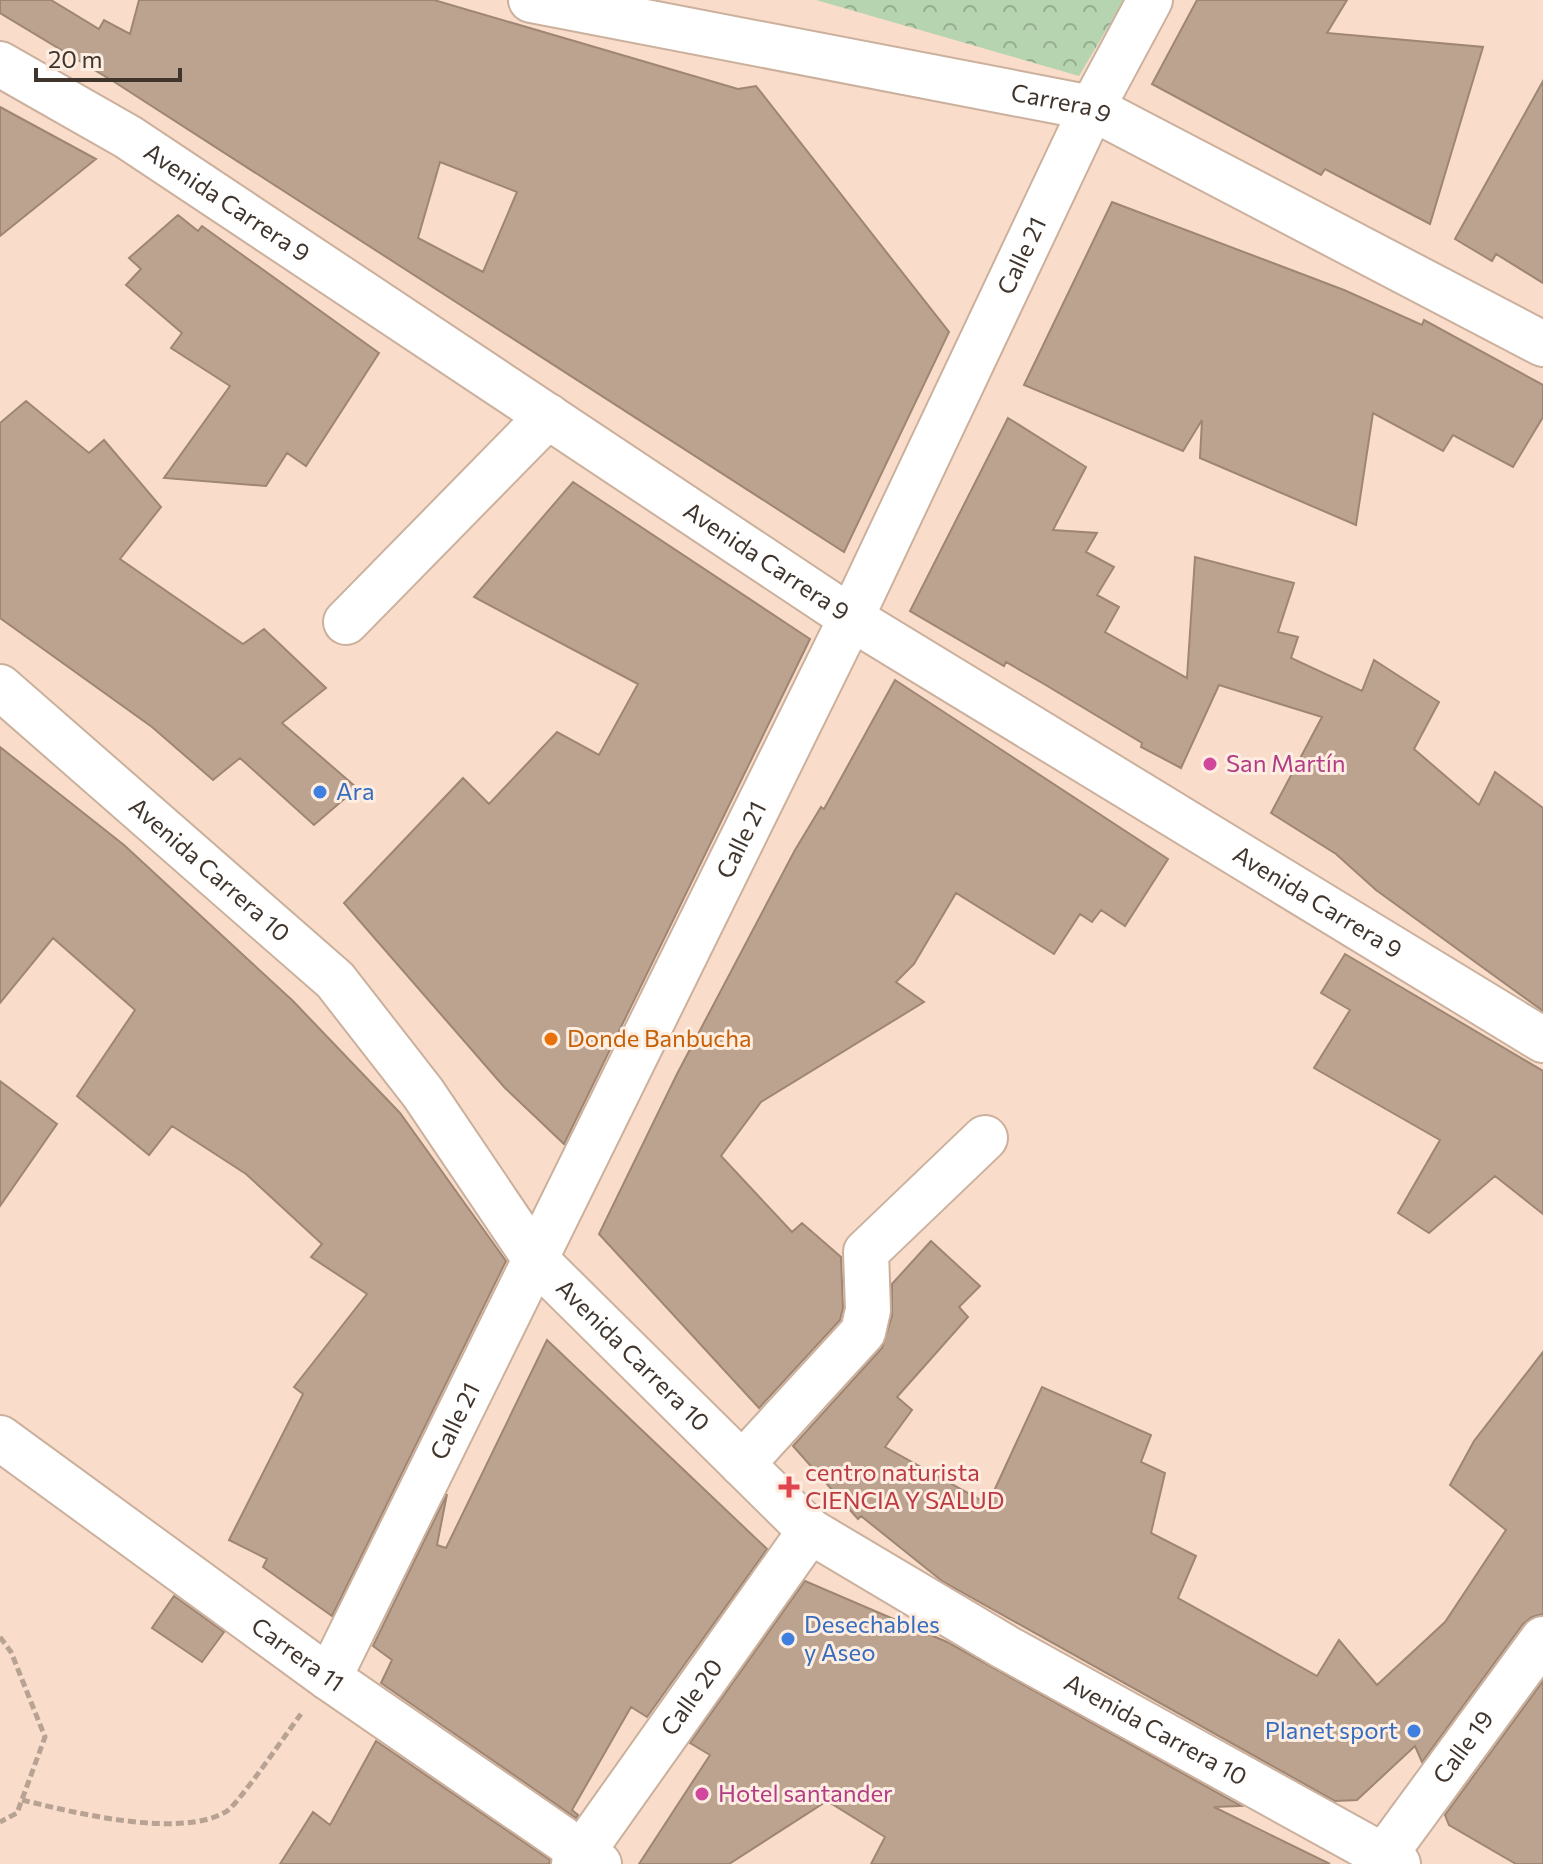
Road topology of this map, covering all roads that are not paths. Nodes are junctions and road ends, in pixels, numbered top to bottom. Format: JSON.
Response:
{"nodes":[{"id":1,"x":531,"y":0,"type":"edge"},
{"id":2,"x":1150,"y":0,"type":"edge"},
{"id":3,"x":0,"y":64,"type":"edge"},
{"id":4,"x":1092,"y":108,"type":"junction"},
{"id":5,"x":1543,"y":344,"type":"edge"},
{"id":6,"x":548,"y":416,"type":"junction"},
{"id":7,"x":851,"y":618,"type":"junction"},
{"id":8,"x":346,"y":622,"type":"dead end"},
{"id":9,"x":0,"y":687,"type":"edge"},
{"id":10,"x":1543,"y":1040,"type":"edge"},
{"id":11,"x":985,"y":1138,"type":"dead end"},
{"id":12,"x":535,"y":1259,"type":"junction"},
{"id":13,"x":0,"y":1438,"type":"edge"},
{"id":14,"x":742,"y":1464,"type":"junction"},
{"id":15,"x":810,"y":1531,"type":"junction"},
{"id":16,"x":1543,"y":1639,"type":"edge"},
{"id":17,"x":329,"y":1678,"type":"junction"},
{"id":18,"x":586,"y":1860,"type":"edge"},
{"id":19,"x":1391,"y":1860,"type":"edge"}],
"edges":[{"from":1,"to":4,"type":"street","name":"Carrera 9"},
{"from":2,"to":4,"type":"street","name":"Calle 21"},
{"from":3,"to":6,"type":"street","name":"Avenida Carrera 9"},
{"from":4,"to":5,"type":"street","name":"Carrera 9"},
{"from":4,"to":7,"type":"street","name":"Calle 21"},
{"from":6,"to":7,"type":"street","name":"Avenida Carrera 9"},
{"from":6,"to":8,"type":"street"},
{"from":7,"to":10,"type":"street","name":"Avenida Carrera 9"},
{"from":7,"to":12,"type":"street","name":"Calle 21"},
{"from":9,"to":12,"type":"street","name":"Avenida Carrera 10"},
{"from":11,"to":14,"type":"street"},
{"from":12,"to":14,"type":"street","name":"Avenida Carrera 10"},
{"from":12,"to":17,"type":"street","name":"Calle 21"},
{"from":13,"to":17,"type":"street","name":"Carrera 11"},
{"from":14,"to":15,"type":"street","name":"Avenida Carrera 10"},
{"from":15,"to":18,"type":"street","name":"Calle 20"},
{"from":15,"to":19,"type":"street","name":"Avenida Carrera 10"},
{"from":16,"to":19,"type":"street","name":"Calle 19"},
{"from":17,"to":18,"type":"street","name":"Carrera 11"}]}
